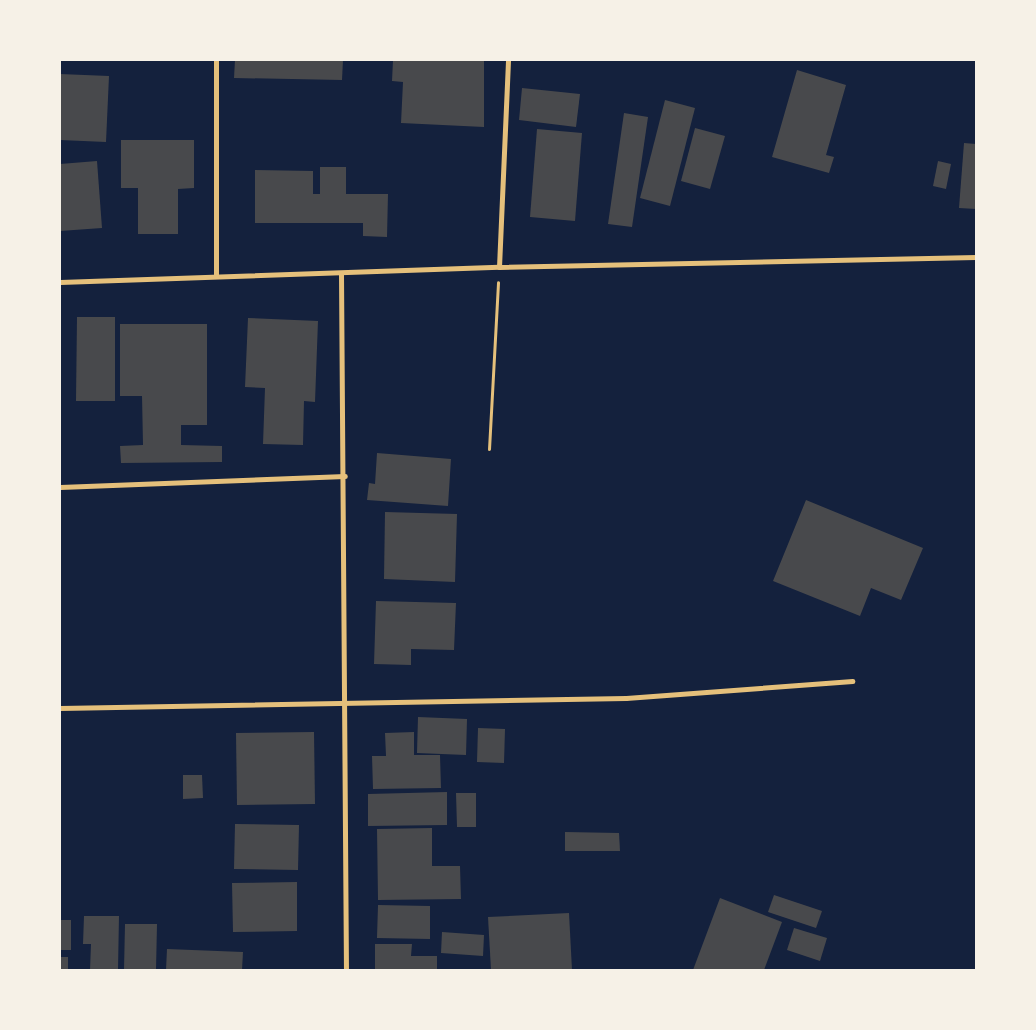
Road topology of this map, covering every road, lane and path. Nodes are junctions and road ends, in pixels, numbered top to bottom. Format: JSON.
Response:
{"nodes":[{"id":1,"x":216,"y":60,"type":"edge"},
{"id":2,"x":508,"y":60,"type":"edge"},
{"id":3,"x":976,"y":257,"type":"edge"},
{"id":4,"x":499,"y":267,"type":"junction"},
{"id":5,"x":341,"y":274,"type":"junction"},
{"id":6,"x":216,"y":275,"type":"junction"},
{"id":7,"x":60,"y":282,"type":"edge"},
{"id":8,"x":489,"y":449,"type":"dead end"},
{"id":9,"x":345,"y":476,"type":"junction"},
{"id":10,"x":60,"y":487,"type":"edge"},
{"id":11,"x":852,"y":681,"type":"dead end"},
{"id":12,"x":346,"y":703,"type":"junction"},
{"id":13,"x":60,"y":708,"type":"edge"},
{"id":14,"x":346,"y":970,"type":"edge"}],
"edges":[{"from":1,"to":6,"type":"street"},
{"from":2,"to":4,"type":"street"},
{"from":3,"to":4,"type":"street"},
{"from":4,"to":5,"type":"street"},
{"from":4,"to":8,"type":"path"},
{"from":5,"to":6,"type":"street"},
{"from":5,"to":9,"type":"street"},
{"from":6,"to":7,"type":"street"},
{"from":9,"to":10,"type":"street"},
{"from":9,"to":12,"type":"street"},
{"from":11,"to":12,"type":"street"},
{"from":12,"to":13,"type":"street"},
{"from":12,"to":14,"type":"street"}]}
